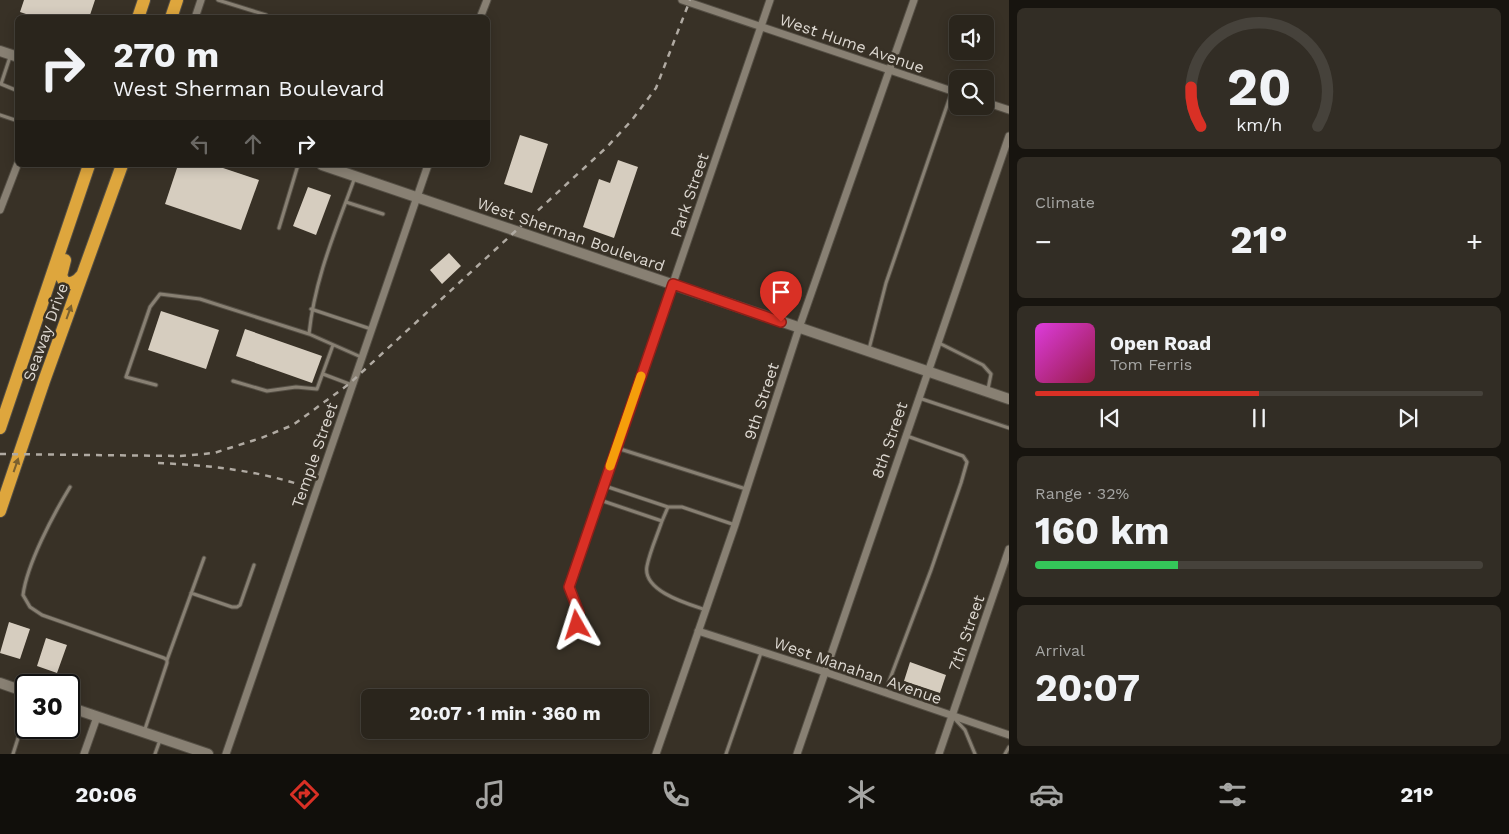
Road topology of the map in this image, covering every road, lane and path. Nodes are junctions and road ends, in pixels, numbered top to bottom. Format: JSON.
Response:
{"nodes":[{"id":1,"x":144,"y":0,"type":"edge"},
{"id":2,"x":169,"y":0,"type":"edge"},
{"id":3,"x":177,"y":0,"type":"edge"},
{"id":4,"x":201,"y":0,"type":"edge"},
{"id":5,"x":218,"y":0,"type":"edge"},
{"id":6,"x":487,"y":0,"type":"edge"},
{"id":7,"x":682,"y":0,"type":"edge"},
{"id":8,"x":770,"y":0,"type":"edge"},
{"id":9,"x":914,"y":0,"type":"edge"},
{"id":10,"x":139,"y":15,"type":"edge"},
{"id":11,"x":165,"y":15,"type":"edge"},
{"id":12,"x":172,"y":15,"type":"edge"},
{"id":13,"x":196,"y":15,"type":"edge"},
{"id":14,"x":266,"y":15,"type":"dead end"},
{"id":15,"x":481,"y":15,"type":"edge"},
{"id":16,"x":760,"y":26,"type":"junction"},
{"id":17,"x":0,"y":51,"type":"edge"},
{"id":18,"x":14,"y":56,"type":"edge"},
{"id":19,"x":890,"y":70,"type":"junction"},
{"id":20,"x":0,"y":86,"type":"edge"},
{"id":21,"x":15,"y":89,"type":"edge"},
{"id":22,"x":949,"y":90,"type":"edge"},
{"id":23,"x":994,"y":105,"type":"edge"},
{"id":24,"x":949,"y":109,"type":"edge"},
{"id":25,"x":1009,"y":110,"type":"edge"},
{"id":26,"x":0,"y":115,"type":"edge"},
{"id":27,"x":15,"y":120,"type":"edge"},
{"id":28,"x":1009,"y":136,"type":"edge"},
{"id":29,"x":16,"y":167,"type":"edge"},
{"id":30,"x":88,"y":167,"type":"edge"},
{"id":31,"x":95,"y":167,"type":"edge"},
{"id":32,"x":121,"y":167,"type":"edge"},
{"id":33,"x":297,"y":167,"type":"edge"},
{"id":34,"x":328,"y":167,"type":"edge"},
{"id":35,"x":427,"y":167,"type":"edge"},
{"id":36,"x":356,"y":176,"type":"junction"},
{"id":37,"x":416,"y":197,"type":"junction"},
{"id":38,"x":346,"y":202,"type":"junction"},
{"id":39,"x":0,"y":210,"type":"edge"},
{"id":40,"x":383,"y":214,"type":"dead end"},
{"id":41,"x":278,"y":228,"type":"dead end"},
{"id":42,"x":82,"y":275,"type":"junction"},
{"id":43,"x":673,"y":284,"type":"junction"},
{"id":44,"x":311,"y":309,"type":"junction"},
{"id":45,"x":799,"y":328,"type":"junction"},
{"id":46,"x":371,"y":330,"type":"junction"},
{"id":47,"x":309,"y":334,"type":"junction"},
{"id":48,"x":937,"y":343,"type":"junction"},
{"id":49,"x":333,"y":345,"type":"junction"},
{"id":50,"x":868,"y":351,"type":"junction"},
{"id":51,"x":362,"y":357,"type":"junction"},
{"id":52,"x":928,"y":371,"type":"junction"},
{"id":53,"x":322,"y":374,"type":"junction"},
{"id":54,"x":233,"y":381,"type":"dead end"},
{"id":55,"x":156,"y":385,"type":"dead end"},
{"id":56,"x":352,"y":385,"type":"junction"},
{"id":57,"x":988,"y":392,"type":"junction"},
{"id":58,"x":918,"y":398,"type":"junction"},
{"id":59,"x":1009,"y":399,"type":"edge"},
{"id":60,"x":0,"y":428,"type":"edge"},
{"id":61,"x":1009,"y":428,"type":"edge"},
{"id":62,"x":905,"y":436,"type":"junction"},
{"id":63,"x":617,"y":448,"type":"junction"},
{"id":64,"x":604,"y":486,"type":"junction"},
{"id":65,"x":70,"y":487,"type":"dead end"},
{"id":66,"x":746,"y":489,"type":"junction"},
{"id":67,"x":599,"y":500,"type":"junction"},
{"id":68,"x":668,"y":507,"type":"junction"},
{"id":69,"x":0,"y":511,"type":"edge"},
{"id":70,"x":662,"y":521,"type":"junction"},
{"id":71,"x":734,"y":525,"type":"junction"},
{"id":72,"x":1009,"y":549,"type":"edge"},
{"id":73,"x":204,"y":558,"type":"dead end"},
{"id":74,"x":254,"y":565,"type":"dead end"},
{"id":75,"x":191,"y":593,"type":"junction"},
{"id":76,"x":706,"y":610,"type":"junction"},
{"id":77,"x":577,"y":625,"type":"dead end"},
{"id":78,"x":698,"y":631,"type":"junction"},
{"id":79,"x":762,"y":652,"type":"junction"},
{"id":80,"x":167,"y":660,"type":"junction"},
{"id":81,"x":825,"y":672,"type":"junction"},
{"id":82,"x":0,"y":684,"type":"edge"},
{"id":83,"x":15,"y":689,"type":"edge"},
{"id":84,"x":885,"y":693,"type":"junction"},
{"id":85,"x":80,"y":711,"type":"edge"},
{"id":86,"x":96,"y":716,"type":"junction"},
{"id":87,"x":952,"y":716,"type":"junction"},
{"id":88,"x":144,"y":732,"type":"junction"},
{"id":89,"x":1009,"y":735,"type":"edge"},
{"id":90,"x":161,"y":738,"type":"junction"},
{"id":91,"x":18,"y":739,"type":"edge"},
{"id":92,"x":1009,"y":746,"type":"edge"},
{"id":93,"x":13,"y":754,"type":"edge"},
{"id":94,"x":84,"y":754,"type":"edge"},
{"id":95,"x":155,"y":754,"type":"edge"},
{"id":96,"x":208,"y":754,"type":"edge"},
{"id":97,"x":226,"y":754,"type":"edge"},
{"id":98,"x":656,"y":754,"type":"edge"},
{"id":99,"x":726,"y":754,"type":"edge"},
{"id":100,"x":797,"y":754,"type":"edge"},
{"id":101,"x":939,"y":754,"type":"edge"},
{"id":102,"x":974,"y":754,"type":"edge"},
{"id":103,"x":1005,"y":754,"type":"edge"}],
"edges":[{"from":1,"to":10,"type":"highway"},
{"from":2,"to":11,"type":"highway"},
{"from":3,"to":12,"type":"highway"},
{"from":4,"to":13,"type":"street"},
{"from":5,"to":14,"type":"lane"},
{"from":6,"to":15,"type":"street"},
{"from":7,"to":16,"type":"street","name":"West Hume Avenue"},
{"from":8,"to":16,"type":"street","name":"Park Street"},
{"from":9,"to":19,"type":"street","name":"9th Street"},
{"from":16,"to":19,"type":"street","name":"West Hume Avenue"},
{"from":16,"to":43,"type":"street","name":"Park Street"},
{"from":17,"to":18,"type":"main road"},
{"from":18,"to":20,"type":"lane"},
{"from":19,"to":22,"type":"street","name":"West Hume Avenue"},
{"from":19,"to":45,"type":"street","name":"9th Street"},
{"from":20,"to":21,"type":"lane"},
{"from":23,"to":25,"type":"street"},
{"from":24,"to":50,"type":"lane"},
{"from":26,"to":27,"type":"lane"},
{"from":28,"to":48,"type":"street","name":"8th Street"},
{"from":29,"to":39,"type":"street"},
{"from":30,"to":60,"type":"highway","name":"Seaway Drive"},
{"from":31,"to":42,"type":"highway"},
{"from":32,"to":42,"type":"highway","name":"Seaway Drive"},
{"from":33,"to":41,"type":"lane"},
{"from":34,"to":36,"type":"main road","name":"West Sherman Boulevard"},
{"from":35,"to":37,"type":"street","name":"Temple Street"},
{"from":36,"to":37,"type":"main road","name":"West Sherman Boulevard"},
{"from":36,"to":38,"type":"lane"},
{"from":37,"to":43,"type":"main road","name":"West Sherman Boulevard"},
{"from":37,"to":46,"type":"street","name":"Temple Street"},
{"from":38,"to":40,"type":"lane"},
{"from":38,"to":44,"type":"lane"},
{"from":69,"to":42,"type":"highway","name":"Seaway Drive","one_way":true},
{"from":43,"to":45,"type":"main road","name":"West Sherman Boulevard"},
{"from":43,"to":63,"type":"street","name":"Park Street"},
{"from":44,"to":46,"type":"lane"},
{"from":44,"to":47,"type":"lane"},
{"from":45,"to":50,"type":"main road","name":"West Sherman Boulevard"},
{"from":45,"to":66,"type":"street","name":"9th Street"},
{"from":46,"to":51,"type":"street","name":"Temple Street"},
{"from":47,"to":49,"type":"lane"},
{"from":47,"to":55,"type":"lane"},
{"from":48,"to":52,"type":"street","name":"8th Street"},
{"from":48,"to":57,"type":"lane"},
{"from":49,"to":51,"type":"lane"},
{"from":49,"to":53,"type":"lane"},
{"from":50,"to":52,"type":"main road","name":"West Sherman Boulevard"},
{"from":51,"to":56,"type":"street","name":"Temple Street"},
{"from":52,"to":57,"type":"main road","name":"West Sherman Boulevard"},
{"from":52,"to":58,"type":"street","name":"8th Street"},
{"from":53,"to":54,"type":"lane"},
{"from":53,"to":56,"type":"lane"},
{"from":56,"to":97,"type":"street","name":"Temple Street"},
{"from":57,"to":59,"type":"main road","name":"West Sherman Boulevard"},
{"from":58,"to":61,"type":"lane"},
{"from":58,"to":62,"type":"street","name":"8th Street"},
{"from":62,"to":81,"type":"street","name":"8th Street"},
{"from":62,"to":84,"type":"lane"},
{"from":63,"to":64,"type":"street","name":"Park Street"},
{"from":63,"to":66,"type":"lane"},
{"from":64,"to":67,"type":"street","name":"Park Street"},
{"from":64,"to":68,"type":"lane"},
{"from":65,"to":80,"type":"lane"},
{"from":66,"to":71,"type":"street","name":"9th Street"},
{"from":67,"to":70,"type":"lane"},
{"from":67,"to":77,"type":"street","name":"Park Street"},
{"from":68,"to":70,"type":"lane"},
{"from":68,"to":71,"type":"lane"},
{"from":70,"to":76,"type":"lane"},
{"from":71,"to":76,"type":"street","name":"9th Street"},
{"from":72,"to":87,"type":"street","name":"7th Street"},
{"from":73,"to":75,"type":"lane"},
{"from":74,"to":75,"type":"lane"},
{"from":75,"to":80,"type":"lane"},
{"from":76,"to":78,"type":"street","name":"9th Street"},
{"from":78,"to":79,"type":"street","name":"West Manahan Avenue"},
{"from":78,"to":98,"type":"street","name":"9th Street"},
{"from":79,"to":81,"type":"street","name":"West Manahan Avenue"},
{"from":79,"to":99,"type":"lane"},
{"from":80,"to":88,"type":"lane"},
{"from":81,"to":84,"type":"street","name":"West Manahan Avenue"},
{"from":81,"to":100,"type":"street","name":"8th Street"},
{"from":82,"to":83,"type":"main road"},
{"from":84,"to":87,"type":"street","name":"West Manahan Avenue"},
{"from":85,"to":86,"type":"main road"},
{"from":86,"to":88,"type":"main road"},
{"from":86,"to":94,"type":"street"},
{"from":87,"to":89,"type":"street","name":"West Manahan Avenue"},
{"from":87,"to":101,"type":"street","name":"7th Street"},
{"from":87,"to":102,"type":"lane"},
{"from":88,"to":90,"type":"main road"},
{"from":90,"to":95,"type":"lane"},
{"from":90,"to":96,"type":"main road"},
{"from":91,"to":93,"type":"lane"},
{"from":92,"to":103,"type":"lane"}]}
